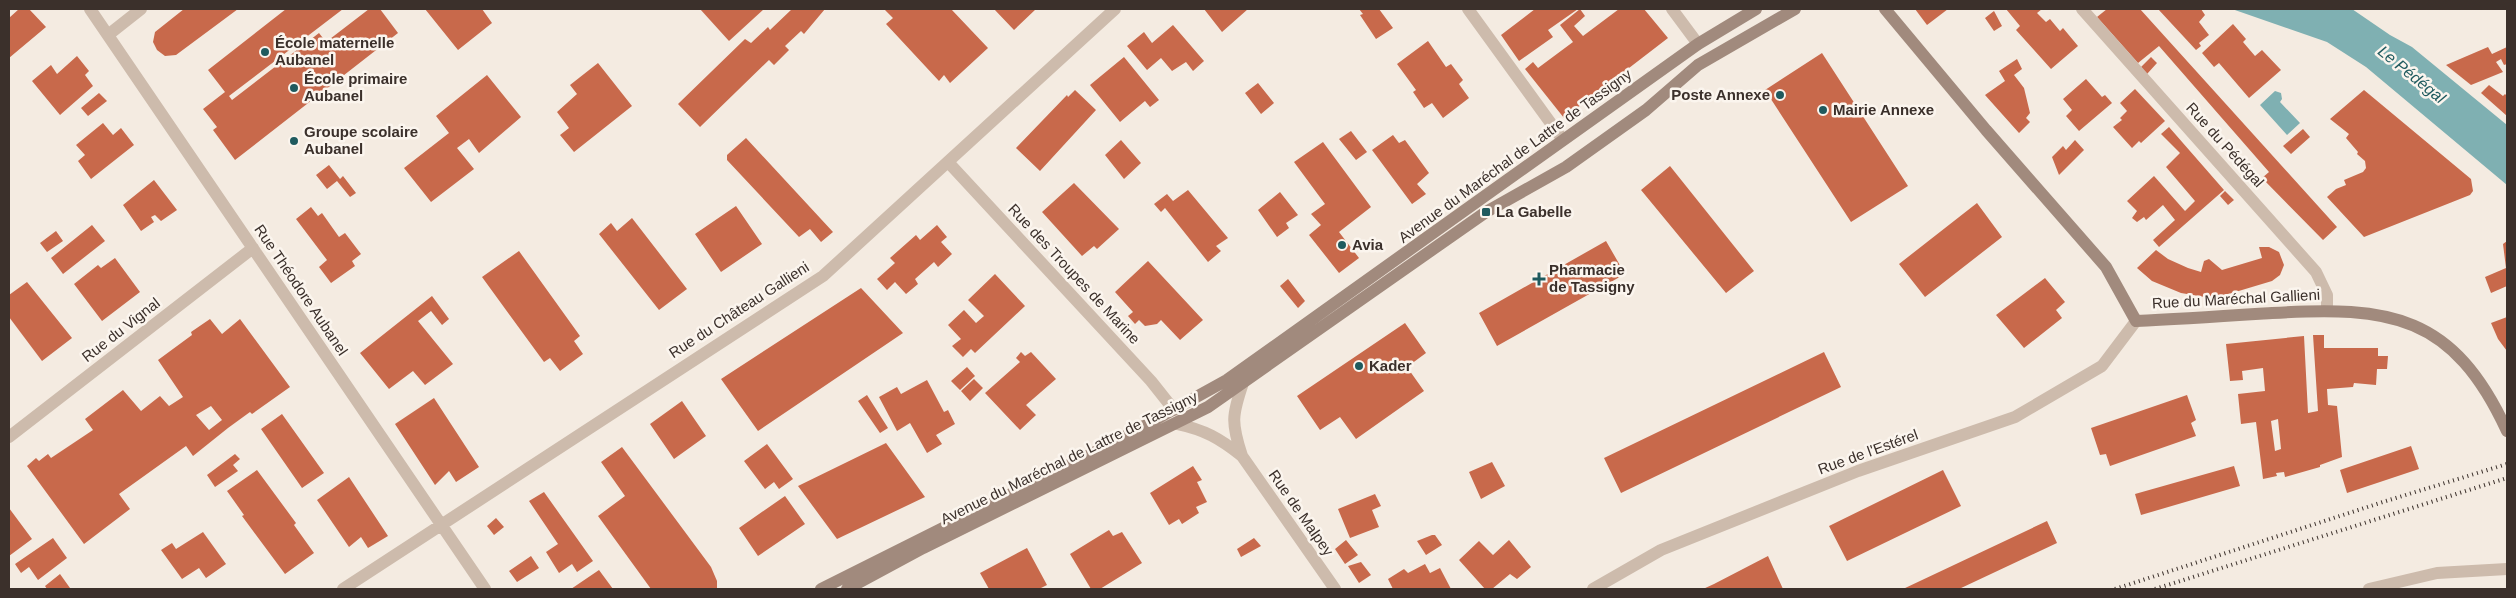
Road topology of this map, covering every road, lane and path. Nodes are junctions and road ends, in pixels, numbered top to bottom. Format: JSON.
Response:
{"nodes":[{"id":1,"x":90,"y":9,"type":"edge"},
{"id":2,"x":141,"y":9,"type":"edge"},
{"id":3,"x":1115,"y":9,"type":"edge"},
{"id":4,"x":1468,"y":9,"type":"edge"},
{"id":5,"x":1672,"y":9,"type":"edge"},
{"id":6,"x":1756,"y":9,"type":"edge"},
{"id":7,"x":1795,"y":9,"type":"edge"},
{"id":8,"x":1886,"y":9,"type":"edge"},
{"id":9,"x":2082,"y":9,"type":"edge"},
{"id":10,"x":108,"y":35,"type":"junction"},
{"id":11,"x":1698,"y":44,"type":"junction"},
{"id":12,"x":1563,"y":140,"type":"junction"},
{"id":13,"x":948,"y":162,"type":"junction"},
{"id":14,"x":253,"y":248,"type":"junction"},
{"id":15,"x":2327,"y":310,"type":"junction"},
{"id":16,"x":2136,"y":321,"type":"junction"},
{"id":17,"x":1243,"y":383,"type":"junction"},
{"id":18,"x":1174,"y":410,"type":"junction"},
{"id":19,"x":1177,"y":424,"type":"junction"},
{"id":20,"x":2507,"y":431,"type":"edge"},
{"id":21,"x":9,"y":437,"type":"edge"},
{"id":22,"x":1242,"y":456,"type":"junction"},
{"id":23,"x":440,"y":524,"type":"junction"},
{"id":24,"x":2507,"y":569,"type":"edge"},
{"id":25,"x":343,"y":589,"type":"edge"},
{"id":26,"x":485,"y":589,"type":"edge"},
{"id":27,"x":821,"y":589,"type":"edge"},
{"id":28,"x":847,"y":589,"type":"edge"},
{"id":29,"x":1334,"y":589,"type":"edge"},
{"id":30,"x":1593,"y":589,"type":"edge"},
{"id":31,"x":2368,"y":589,"type":"edge"}],
"edges":[{"from":1,"to":10,"type":"street","name":"Rue Théodore Aubanel"},
{"from":2,"to":10,"type":"street"},
{"from":3,"to":13,"type":"street","name":"Rue du Château Gallieni"},
{"from":4,"to":12,"type":"street"},
{"from":5,"to":11,"type":"street"},
{"from":6,"to":11,"type":"main road","name":"Avenue du Maréchal de Lattre de Tassigny"},
{"from":7,"to":17,"type":"main road","name":"Avenue du Maréchal de Lattre de Tassigny"},
{"from":8,"to":16,"type":"main road","name":"Rue du Maréchal Gallieni"},
{"from":9,"to":15,"type":"street","name":"Rue du Pédégal"},
{"from":10,"to":14,"type":"street","name":"Rue Théodore Aubanel"},
{"from":11,"to":12,"type":"main road","name":"Avenue du Maréchal de Lattre de Tassigny"},
{"from":12,"to":18,"type":"main road","name":"Avenue du Maréchal de Lattre de Tassigny"},
{"from":13,"to":18,"type":"street","name":"Rue des Troupes de Marine"},
{"from":13,"to":23,"type":"street","name":"Rue du Château Gallieni"},
{"from":14,"to":21,"type":"street","name":"Rue du Vignal"},
{"from":14,"to":23,"type":"street","name":"Rue Théodore Aubanel"},
{"from":15,"to":16,"type":"main road","name":"Rue du Maréchal Gallieni"},
{"from":15,"to":20,"type":"main road","name":"Rue du Maréchal Gallieni"},
{"from":16,"to":30,"type":"street","name":"Rue de l'Estérel"},
{"from":17,"to":19,"type":"main road","name":"Avenue du Maréchal de Lattre de Tassigny"},
{"from":17,"to":22,"type":"street","name":"Rue de Malpey"},
{"from":18,"to":27,"type":"main road","name":"Avenue du Maréchal de Lattre de Tassigny"},
{"from":19,"to":22,"type":"street","name":"Rue de Malpey"},
{"from":19,"to":28,"type":"main road","name":"Avenue du Maréchal de Lattre de Tassigny"},
{"from":22,"to":29,"type":"street","name":"Rue de Malpey"},
{"from":23,"to":25,"type":"street","name":"Rue du Château Gallieni"},
{"from":23,"to":26,"type":"street","name":"Rue Théodore Aubanel"},
{"from":24,"to":31,"type":"street"}]}
